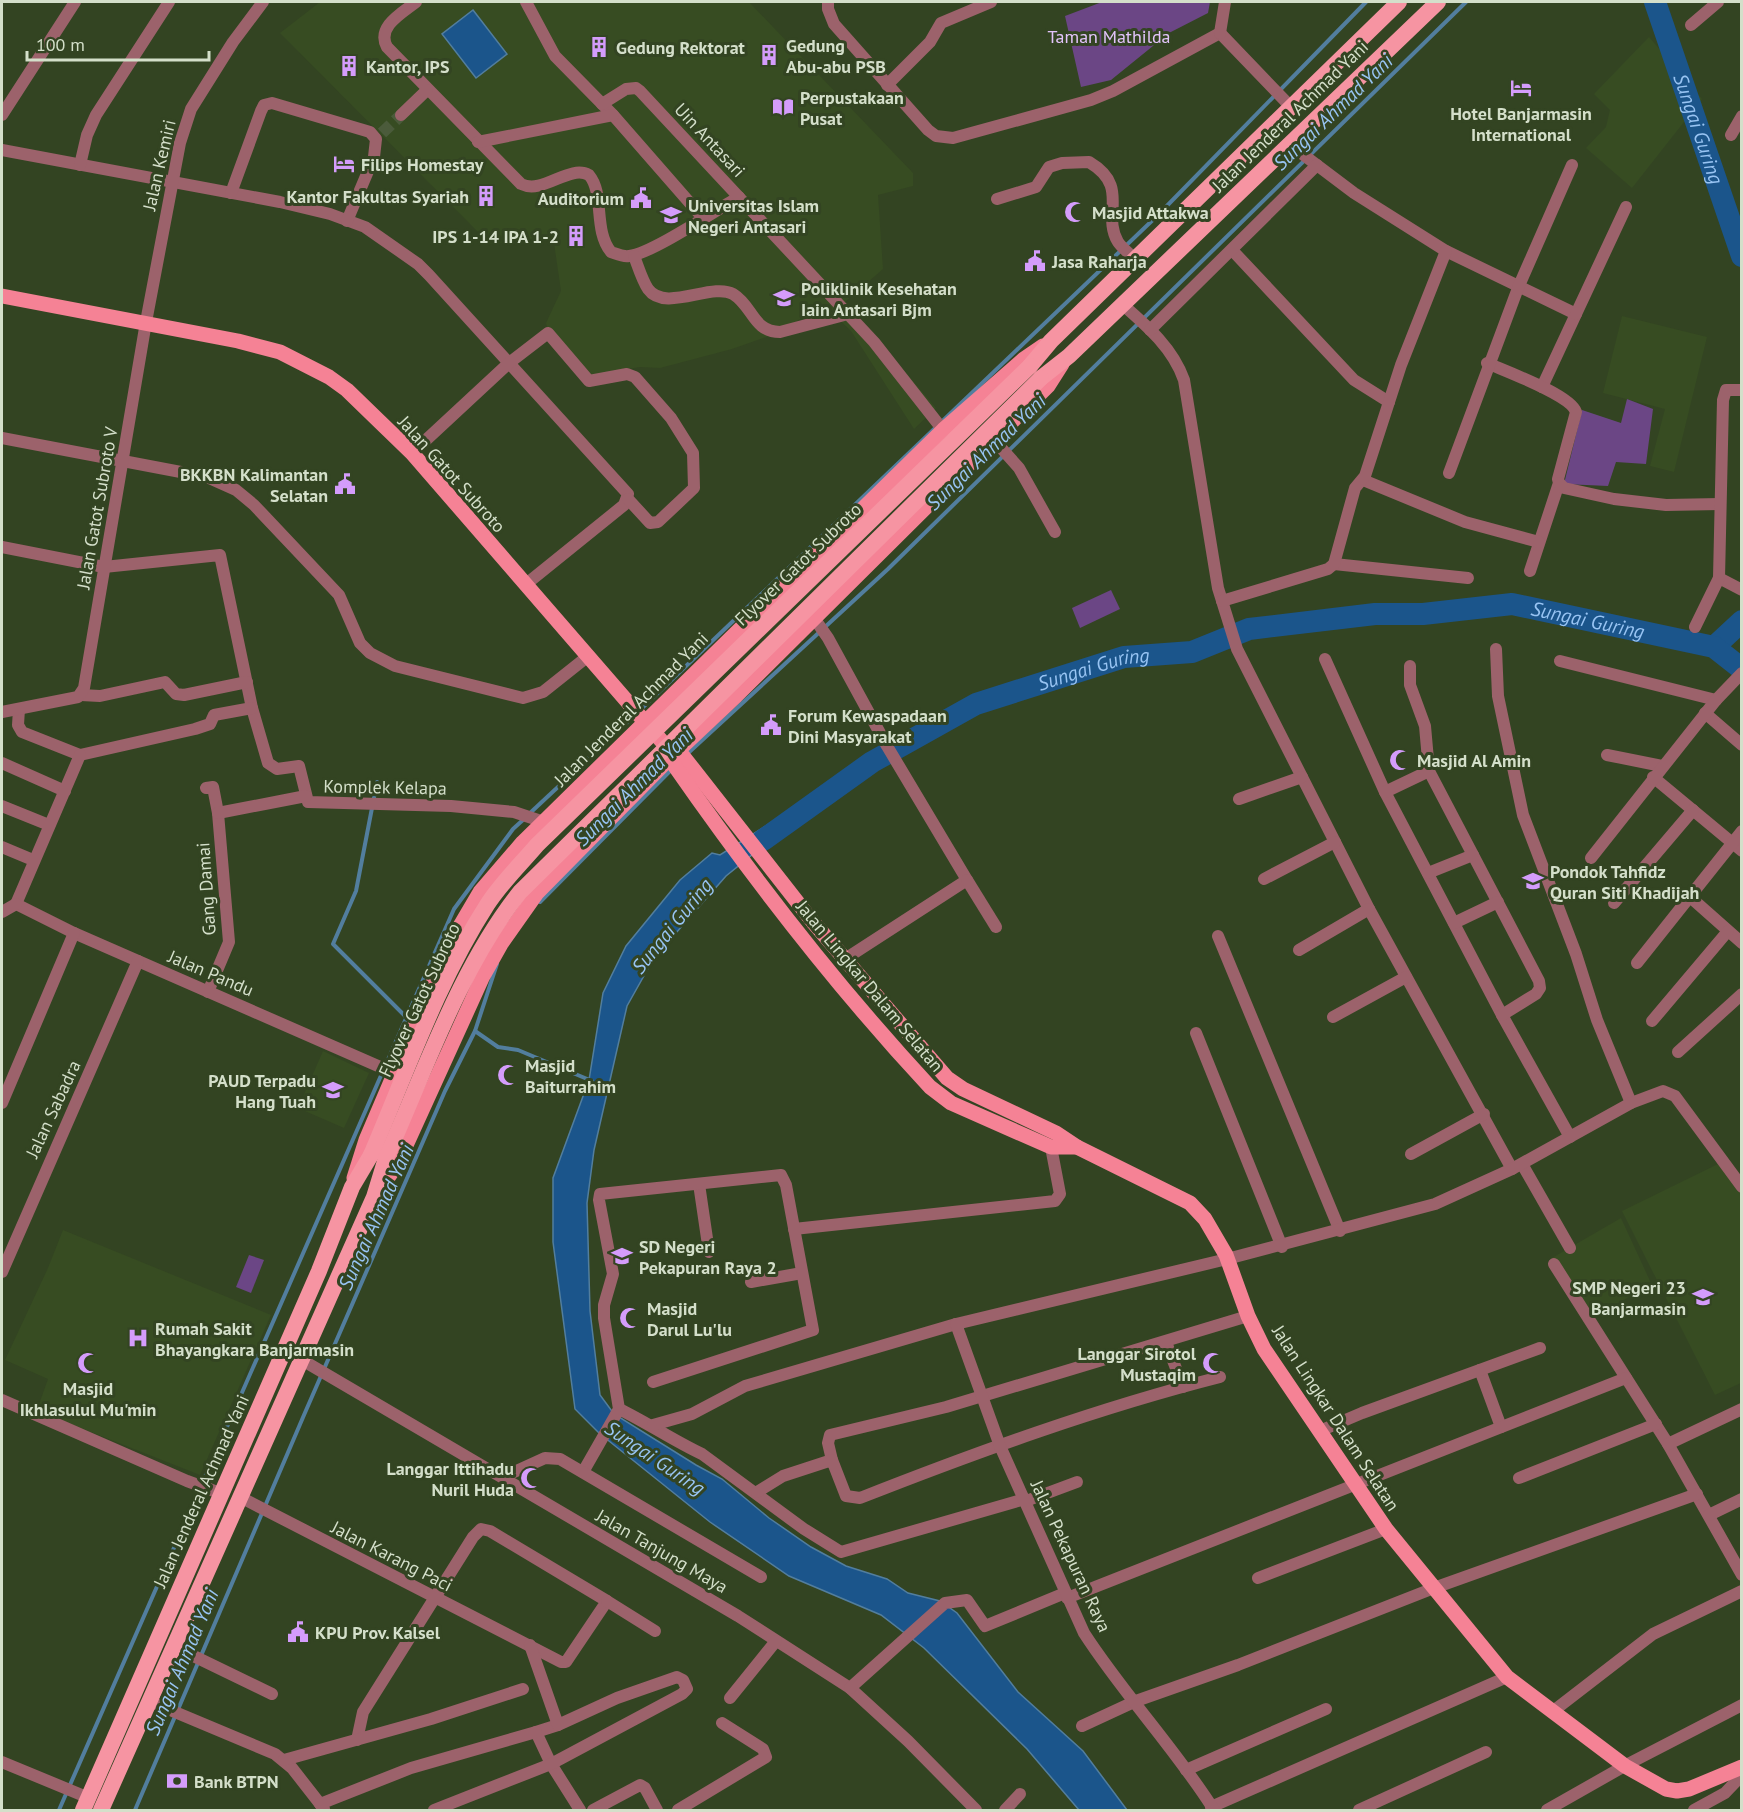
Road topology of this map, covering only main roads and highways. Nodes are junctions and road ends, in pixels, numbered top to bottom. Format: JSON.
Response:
{"nodes":[{"id":1,"x":1400,"y":2,"type":"edge"},
{"id":2,"x":1438,"y":2,"type":"edge"},
{"id":3,"x":2,"y":296,"type":"edge"},
{"id":4,"x":1051,"y":341,"type":"junction"},
{"id":5,"x":1066,"y":358,"type":"junction"},
{"id":6,"x":1035,"y":372,"type":"junction"},
{"id":7,"x":705,"y":663,"type":"junction"},
{"id":8,"x":736,"y":696,"type":"junction"},
{"id":9,"x":640,"y":716,"type":"junction"},
{"id":10,"x":679,"y":764,"type":"junction"},
{"id":11,"x":581,"y":786,"type":"junction"},
{"id":12,"x":608,"y":821,"type":"junction"},
{"id":13,"x":1054,"y":1140,"type":"junction"},
{"id":14,"x":379,"y":1156,"type":"junction"},
{"id":15,"x":352,"y":1187,"type":"junction"},
{"id":16,"x":374,"y":1197,"type":"junction"},
{"id":17,"x":310,"y":1292,"type":"junction"},
{"id":18,"x":329,"y":1300,"type":"junction"},
{"id":19,"x":259,"y":1408,"type":"junction"},
{"id":20,"x":276,"y":1415,"type":"junction"},
{"id":21,"x":1742,"y":1767,"type":"edge"},
{"id":22,"x":87,"y":1798,"type":"edge"}],
"edges":[{"from":1,"to":4,"type":"highway","name":"Jalan Jenderal Achmad Yani"},
{"from":2,"to":5,"type":"highway","name":"Jalan Jenderal Achmad Yani"},
{"from":3,"to":9,"type":"main road","name":"Jalan Gatot Subroto"},
{"from":4,"to":6,"type":"highway","name":"Jalan Jenderal Achmad Yani"},
{"from":4,"to":7,"type":"main road","name":"Jalan Jenderal Achmad Yani"},
{"from":5,"to":6,"type":"highway","name":"Jalan Jenderal Achmad Yani"},
{"from":5,"to":8,"type":"main road","name":"Jalan Jenderal Achmad Yani"},
{"from":6,"to":14,"type":"highway","name":"Flyover Gatot Subroto","bridge":true},
{"from":7,"to":8,"type":"main road"},
{"from":7,"to":9,"type":"main road","name":"Jalan Jenderal Achmad Yani"},
{"from":8,"to":10,"type":"main road","name":"Jalan Jenderal Achmad Yani"},
{"from":9,"to":10,"type":"main road","name":"Jalan Gatot Subroto"},
{"from":9,"to":11,"type":"main road","name":"Jalan Jenderal Achmad Yani"},
{"from":10,"to":12,"type":"main road","name":"Jalan Jenderal Achmad Yani"},
{"from":10,"to":13,"type":"main road","name":"Jalan Lingkar Dalam Selatan"},
{"from":10,"to":13,"type":"main road","name":"Jalan Lingkar Dalam Selatan"},
{"from":11,"to":12,"type":"main road"},
{"from":11,"to":15,"type":"main road","name":"Jalan Jenderal Achmad Yani"},
{"from":12,"to":16,"type":"main road","name":"Jalan Jenderal Achmad Yani"},
{"from":13,"to":21,"type":"main road","name":"Jalan Lingkar Dalam Selatan"},
{"from":14,"to":15,"type":"highway","name":"Jalan Jenderal Achmad Yani"},
{"from":14,"to":16,"type":"highway","name":"Jalan Jenderal Achmad Yani"},
{"from":15,"to":17,"type":"highway","name":"Jalan Jenderal Achmad Yani"},
{"from":16,"to":18,"type":"highway","name":"Jalan Jenderal Achmad Yani"},
{"from":17,"to":18,"type":"highway"},
{"from":17,"to":19,"type":"highway","name":"Jalan Jenderal Achmad Yani"},
{"from":18,"to":20,"type":"highway","name":"Jalan Jenderal Achmad Yani"},
{"from":19,"to":20,"type":"highway"},
{"from":19,"to":22,"type":"highway","name":"Jalan Jenderal Achmad Yani"},
{"from":20,"to":22,"type":"highway","name":"Jalan Jenderal Achmad Yani"}]}
